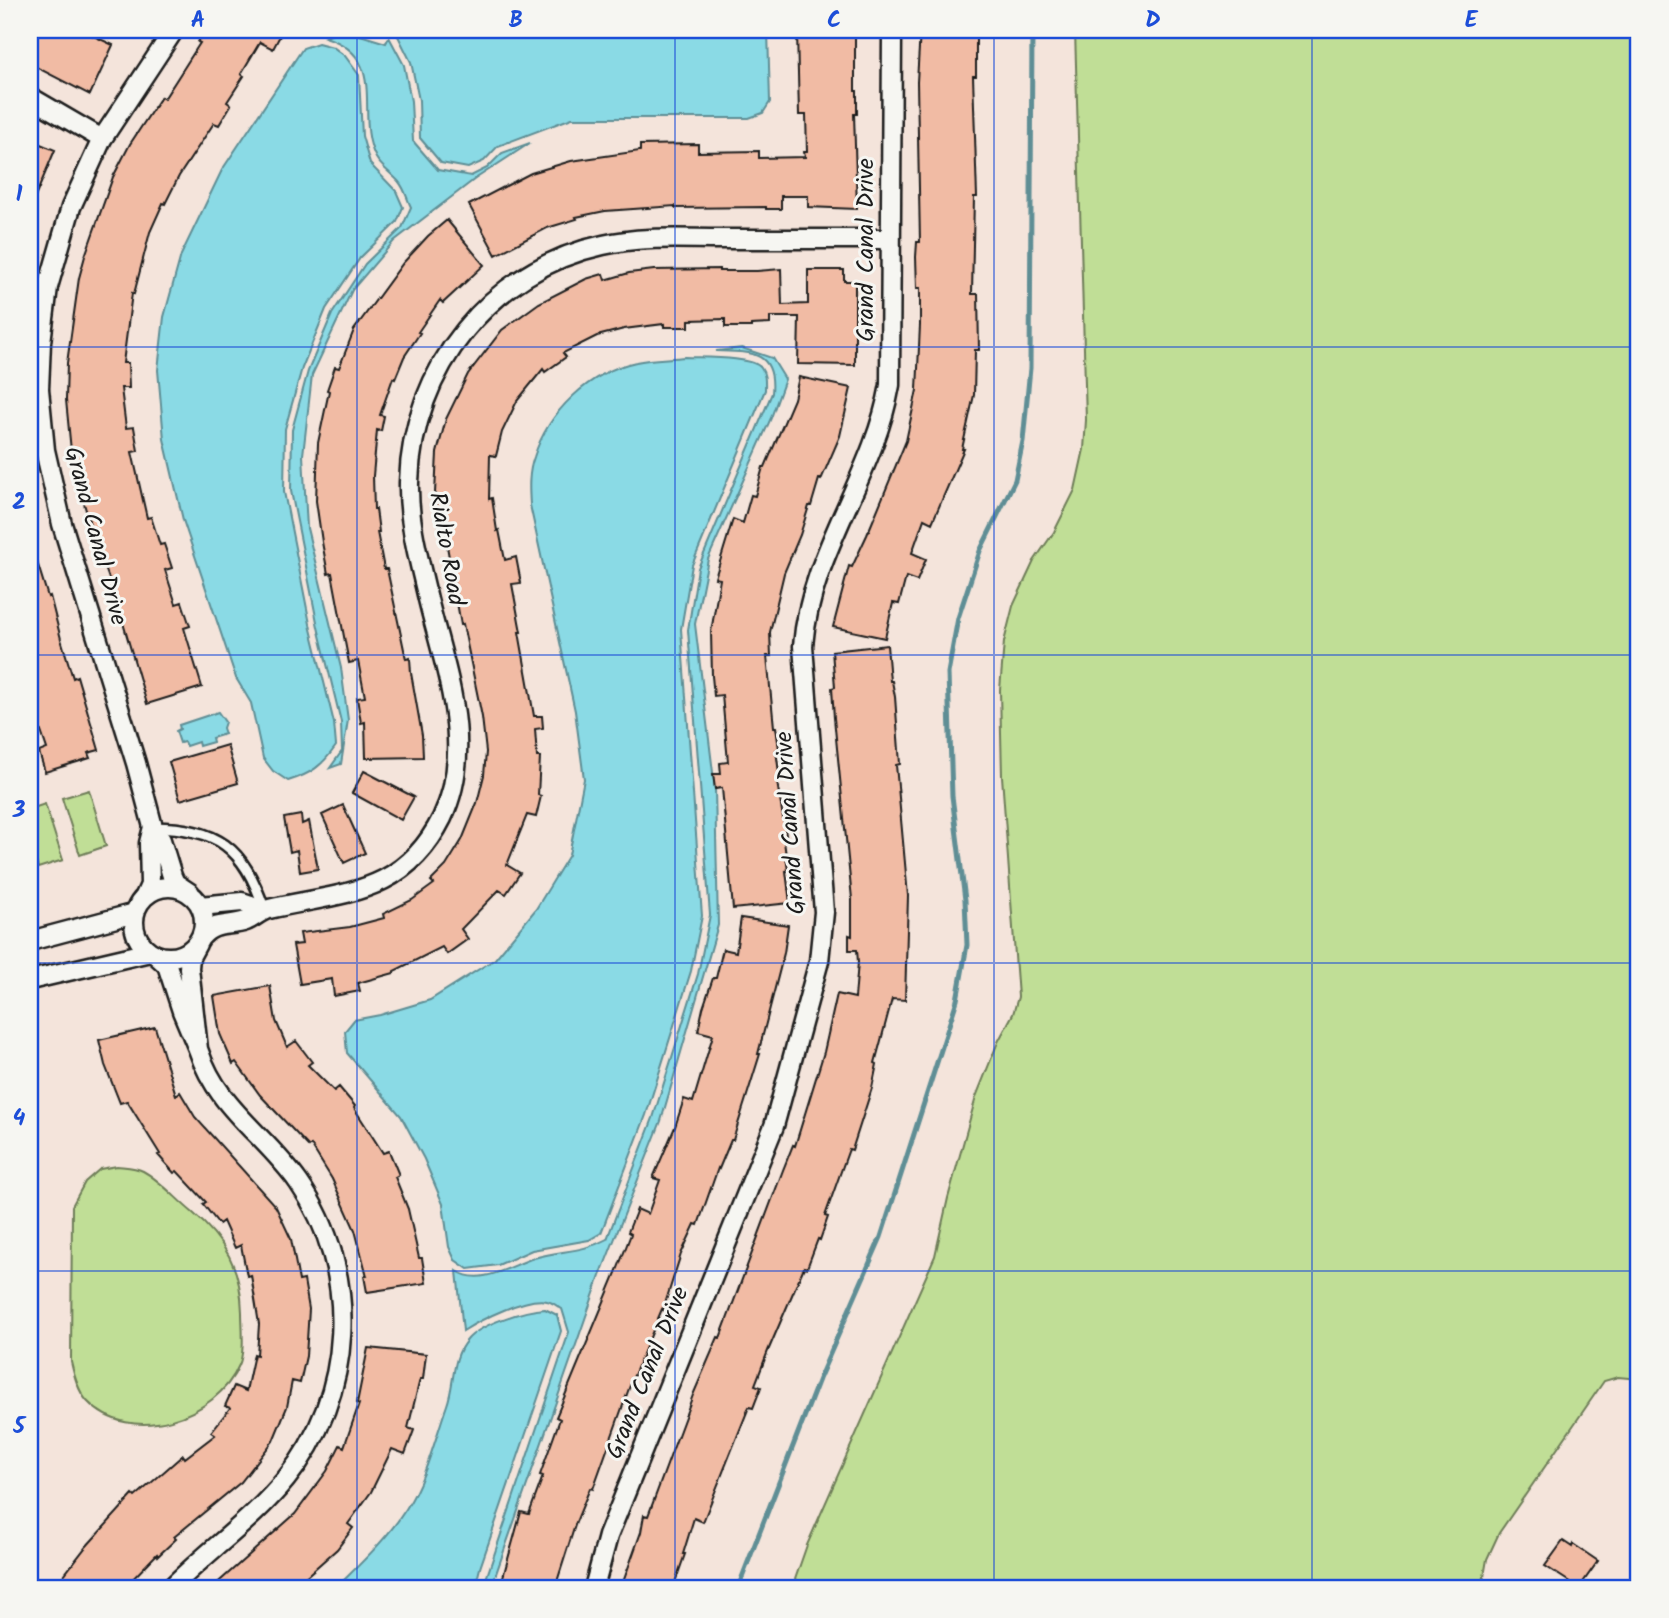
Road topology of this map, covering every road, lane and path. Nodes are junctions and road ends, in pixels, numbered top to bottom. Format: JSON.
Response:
{"nodes":[{"id":1,"x":174,"y":30,"type":"edge"},
{"id":2,"x":891,"y":30,"type":"edge"},
{"id":3,"x":30,"y":97,"type":"edge"},
{"id":4,"x":102,"y":139,"type":"junction"},
{"id":5,"x":890,"y":239,"type":"junction"},
{"id":6,"x":153,"y":827,"type":"junction"},
{"id":7,"x":145,"y":896,"type":"junction"},
{"id":8,"x":195,"y":900,"type":"junction"},
{"id":9,"x":265,"y":910,"type":"junction"},
{"id":10,"x":135,"y":913,"type":"junction"},
{"id":11,"x":30,"y":941,"type":"edge"},
{"id":12,"x":199,"y":941,"type":"junction"},
{"id":13,"x":153,"y":953,"type":"junction"},
{"id":14,"x":30,"y":980,"type":"edge"},
{"id":15,"x":198,"y":1049,"type":"junction"},
{"id":16,"x":171,"y":1588,"type":"edge"},
{"id":17,"x":594,"y":1588,"type":"edge"}],
"edges":[{"from":1,"to":4,"type":"street","name":"Grand Canal Drive"},
{"from":2,"to":5,"type":"street","name":"Grand Canal Drive"},
{"from":3,"to":4,"type":"street"},
{"from":4,"to":6,"type":"street","name":"Grand Canal Drive"},
{"from":5,"to":9,"type":"street","name":"Rialto Road"},
{"from":5,"to":17,"type":"street","name":"Grand Canal Drive"},
{"from":6,"to":7,"type":"street","name":"Grand Canal Drive"},
{"from":6,"to":8,"type":"street","name":"Grand Canal Drive"},
{"from":6,"to":9,"type":"lane"},
{"from":7,"to":8,"type":"street"},
{"from":7,"to":10,"type":"street"},
{"from":8,"to":9,"type":"street","name":"Rialto Road"},
{"from":8,"to":12,"type":"street"},
{"from":9,"to":12,"type":"street","name":"Rialto Road"},
{"from":10,"to":11,"type":"street"},
{"from":10,"to":13,"type":"street"},
{"from":12,"to":13,"type":"street"},
{"from":12,"to":15,"type":"street"},
{"from":13,"to":14,"type":"street"},
{"from":13,"to":15,"type":"street"},
{"from":15,"to":16,"type":"street"}]}
